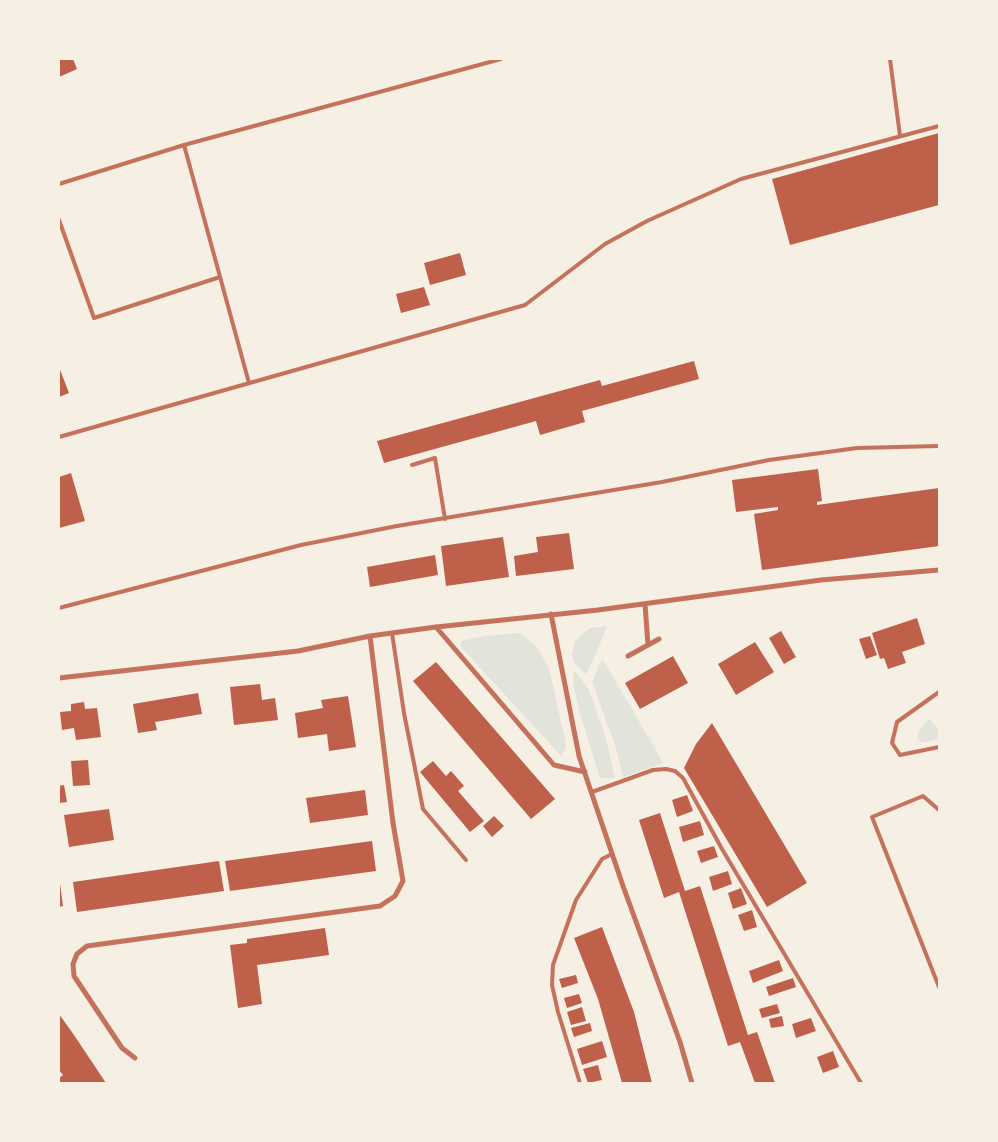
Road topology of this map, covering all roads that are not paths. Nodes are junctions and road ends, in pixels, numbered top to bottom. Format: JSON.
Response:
{"nodes":[{"id":1,"x":501,"y":59,"type":"edge"},
{"id":2,"x":890,"y":59,"type":"edge"},
{"id":3,"x":939,"y":126,"type":"edge"},
{"id":4,"x":900,"y":136,"type":"junction"},
{"id":5,"x":184,"y":145,"type":"junction"},
{"id":6,"x":59,"y":184,"type":"edge"},
{"id":7,"x":59,"y":220,"type":"edge"},
{"id":8,"x":220,"y":277,"type":"junction"},
{"id":9,"x":249,"y":383,"type":"junction"},
{"id":10,"x":59,"y":437,"type":"edge"},
{"id":11,"x":939,"y":446,"type":"edge"},
{"id":12,"x":412,"y":464,"type":"dead end"},
{"id":13,"x":445,"y":519,"type":"junction"},
{"id":14,"x":939,"y":570,"type":"edge"},
{"id":15,"x":645,"y":604,"type":"junction"},
{"id":16,"x":59,"y":608,"type":"edge"},
{"id":17,"x":551,"y":614,"type":"junction"},
{"id":18,"x":436,"y":627,"type":"junction"},
{"id":19,"x":392,"y":633,"type":"junction"},
{"id":20,"x":370,"y":636,"type":"junction"},
{"id":21,"x":659,"y":639,"type":"dead end"},
{"id":22,"x":648,"y":645,"type":"junction"},
{"id":23,"x":628,"y":656,"type":"dead end"},
{"id":24,"x":59,"y":678,"type":"edge"},
{"id":25,"x":939,"y":692,"type":"edge"},
{"id":26,"x":939,"y":747,"type":"edge"},
{"id":27,"x":585,"y":772,"type":"junction"},
{"id":28,"x":592,"y":792,"type":"junction"},
{"id":29,"x":939,"y":810,"type":"edge"},
{"id":30,"x":612,"y":854,"type":"junction"},
{"id":31,"x":466,"y":860,"type":"dead end"},
{"id":32,"x":939,"y":987,"type":"edge"},
{"id":33,"x":135,"y":1058,"type":"dead end"},
{"id":34,"x":580,"y":1083,"type":"edge"},
{"id":35,"x":692,"y":1083,"type":"edge"},
{"id":36,"x":861,"y":1083,"type":"edge"}],
"edges":[{"from":1,"to":5,"type":"lane"},
{"from":2,"to":4,"type":"lane"},
{"from":3,"to":4,"type":"lane"},
{"from":4,"to":9,"type":"lane"},
{"from":5,"to":6,"type":"lane"},
{"from":5,"to":8,"type":"lane"},
{"from":7,"to":8,"type":"lane"},
{"from":8,"to":9,"type":"lane"},
{"from":9,"to":10,"type":"lane"},
{"from":11,"to":13,"type":"lane"},
{"from":12,"to":13,"type":"lane"},
{"from":13,"to":16,"type":"lane"},
{"from":14,"to":15,"type":"street"},
{"from":15,"to":17,"type":"street"},
{"from":15,"to":22,"type":"street"},
{"from":17,"to":18,"type":"street"},
{"from":17,"to":27,"type":"street"},
{"from":18,"to":19,"type":"street"},
{"from":18,"to":27,"type":"street"},
{"from":19,"to":20,"type":"street"},
{"from":19,"to":31,"type":"lane"},
{"from":20,"to":24,"type":"street"},
{"from":20,"to":33,"type":"street"},
{"from":21,"to":22,"type":"street"},
{"from":22,"to":23,"type":"street"},
{"from":25,"to":26,"type":"lane"},
{"from":27,"to":28,"type":"street"},
{"from":28,"to":30,"type":"street"},
{"from":28,"to":36,"type":"lane"},
{"from":29,"to":32,"type":"lane"},
{"from":30,"to":34,"type":"lane"},
{"from":30,"to":35,"type":"street"}]}
